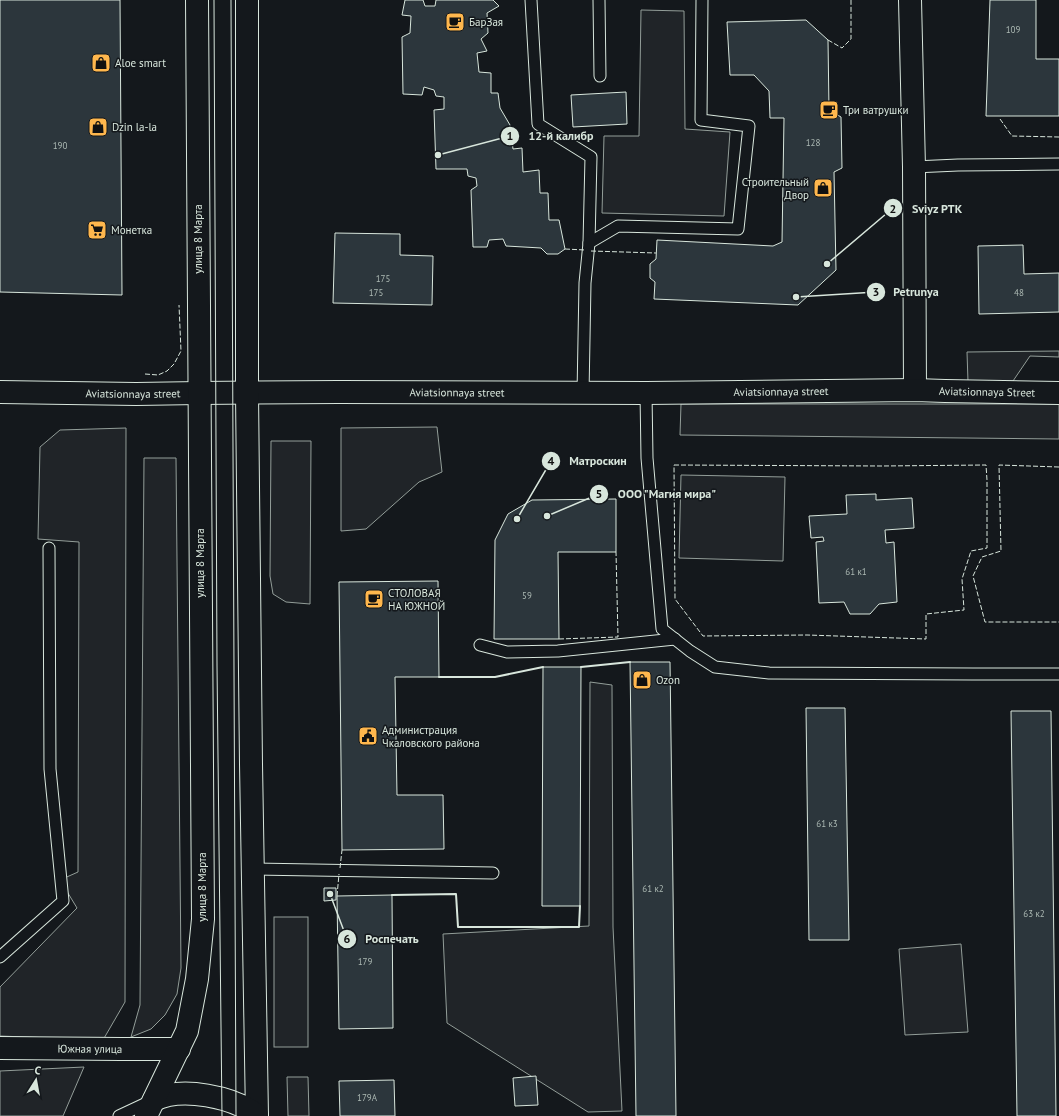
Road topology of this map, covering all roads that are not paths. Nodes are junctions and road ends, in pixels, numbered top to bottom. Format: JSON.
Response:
{"nodes":[{"id":1,"x":197,"y":0,"type":"edge"},
{"id":2,"x":246,"y":0,"type":"edge"},
{"id":3,"x":531,"y":0,"type":"edge"},
{"id":4,"x":599,"y":0,"type":"edge"},
{"id":5,"x":702,"y":0,"type":"edge"},
{"id":6,"x":910,"y":0,"type":"edge"},
{"id":7,"x":600,"y":76,"type":"dead end"},
{"id":8,"x":1059,"y":164,"type":"edge"},
{"id":9,"x":914,"y":167,"type":"junction"},
{"id":10,"x":589,"y":243,"type":"junction"},
{"id":11,"x":915,"y":390,"type":"junction"},
{"id":12,"x":0,"y":392,"type":"edge"},
{"id":13,"x":1059,"y":392,"type":"edge"},
{"id":14,"x":199,"y":393,"type":"junction"},
{"id":15,"x":247,"y":393,"type":"junction"},
{"id":16,"x":646,"y":393,"type":"junction"},
{"id":17,"x":583,"y":394,"type":"junction"},
{"id":18,"x":49,"y":548,"type":"dead end"},
{"id":19,"x":675,"y":639,"type":"junction"},
{"id":20,"x":480,"y":645,"type":"dead end"},
{"id":21,"x":1059,"y":674,"type":"edge"},
{"id":22,"x":253,"y":869,"type":"junction"},
{"id":23,"x":493,"y":873,"type":"dead end"},
{"id":24,"x":0,"y":957,"type":"edge"},
{"id":25,"x":0,"y":1048,"type":"edge"},
{"id":26,"x":179,"y":1049,"type":"junction"},
{"id":27,"x":150,"y":1108,"type":"edge"},
{"id":28,"x":119,"y":1116,"type":"edge"},
{"id":29,"x":257,"y":1116,"type":"edge"}],
"edges":[{"from":1,"to":14,"type":"main road","name":"улица 8 Марта"},
{"from":2,"to":15,"type":"main road"},
{"from":3,"to":10,"type":"lane"},
{"from":4,"to":7,"type":"lane"},
{"from":5,"to":10,"type":"lane"},
{"from":6,"to":9,"type":"main road"},
{"from":8,"to":9,"type":"lane"},
{"from":9,"to":11,"type":"main road"},
{"from":10,"to":17,"type":"lane"},
{"from":11,"to":13,"type":"main road","name":"Aviatsionnaya Street"},
{"from":11,"to":16,"type":"main road","name":"Aviatsionnaya street"},
{"from":12,"to":14,"type":"main road","name":"Aviatsionnaya street"},
{"from":14,"to":15,"type":"main road","name":"Aviatsionnaya street"},
{"from":14,"to":26,"type":"main road","name":"улица 8 Марта"},
{"from":15,"to":17,"type":"main road","name":"Aviatsionnaya street"},
{"from":15,"to":22,"type":"main road"},
{"from":16,"to":17,"type":"main road","name":"Aviatsionnaya street"},
{"from":16,"to":19,"type":"lane"},
{"from":18,"to":24,"type":"lane"},
{"from":19,"to":20,"type":"lane"},
{"from":19,"to":21,"type":"lane"},
{"from":22,"to":23,"type":"lane"},
{"from":22,"to":29,"type":"main road"},
{"from":25,"to":26,"type":"main road","name":"Южная улица"},
{"from":26,"to":27,"type":"main road","name":"улица 8 Марта"},
{"from":27,"to":28,"type":"lane"},
{"from":27,"to":29,"type":"main road"}]}
